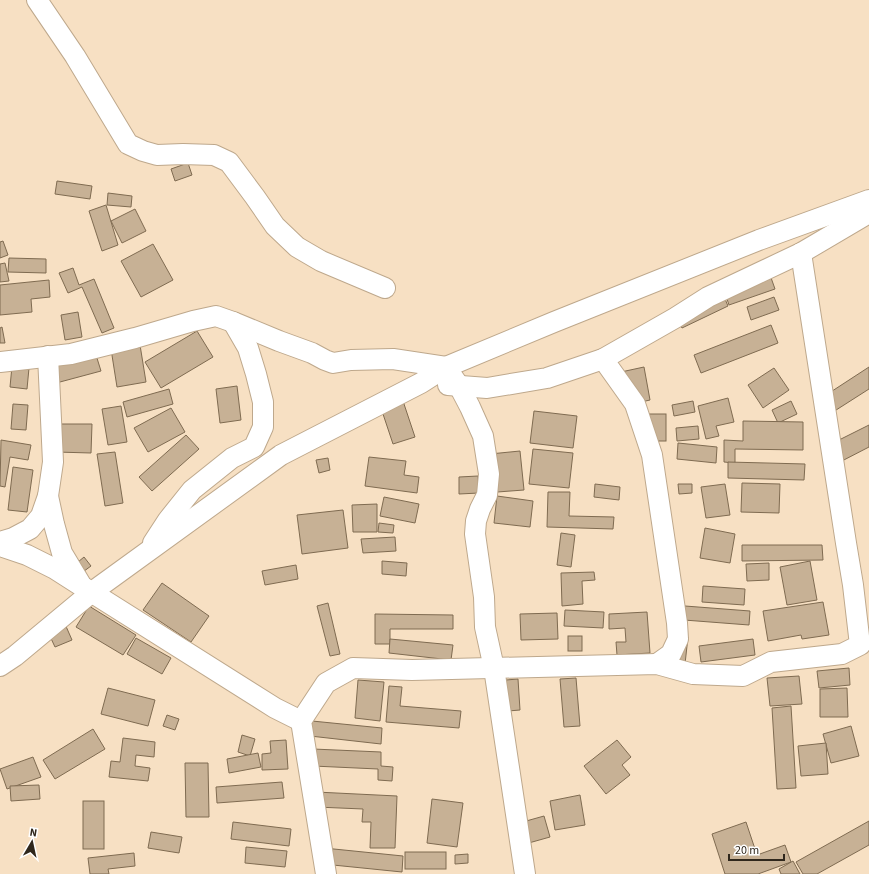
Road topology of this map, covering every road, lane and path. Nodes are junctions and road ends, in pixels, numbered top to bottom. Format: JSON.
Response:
{"nodes":[{"id":1,"x":37,"y":0,"type":"edge"},
{"id":2,"x":869,"y":200,"type":"edge"},
{"id":3,"x":869,"y":213,"type":"edge"},
{"id":4,"x":801,"y":253,"type":"junction"},
{"id":5,"x":385,"y":288,"type":"dead end"},
{"id":6,"x":233,"y":322,"type":"junction"},
{"id":7,"x":48,"y":356,"type":"junction"},
{"id":8,"x":603,"y":360,"type":"junction"},
{"id":9,"x":0,"y":362,"type":"edge"},
{"id":10,"x":446,"y":367,"type":"junction"},
{"id":11,"x":421,"y":383,"type":"junction"},
{"id":12,"x":459,"y":386,"type":"junction"},
{"id":13,"x":48,"y":496,"type":"junction"},
{"id":14,"x":0,"y":542,"type":"edge"},
{"id":15,"x":0,"y":546,"type":"edge"},
{"id":16,"x":148,"y":552,"type":"junction"},
{"id":17,"x":86,"y":588,"type":"junction"},
{"id":18,"x":657,"y":664,"type":"junction"},
{"id":19,"x":0,"y":666,"type":"edge"},
{"id":20,"x":494,"y":668,"type":"junction"},
{"id":21,"x":301,"y":721,"type":"junction"},
{"id":22,"x":326,"y":874,"type":"edge"},
{"id":23,"x":525,"y":874,"type":"edge"}],
"edges":[{"from":1,"to":5,"type":"street"},
{"from":2,"to":10,"type":"street"},
{"from":3,"to":4,"type":"street"},
{"from":4,"to":8,"type":"street"},
{"from":4,"to":18,"type":"street"},
{"from":6,"to":7,"type":"street"},
{"from":6,"to":10,"type":"street"},
{"from":6,"to":16,"type":"street"},
{"from":7,"to":9,"type":"street"},
{"from":7,"to":13,"type":"street"},
{"from":8,"to":12,"type":"street"},
{"from":8,"to":18,"type":"street"},
{"from":10,"to":11,"type":"street"},
{"from":10,"to":12,"type":"street"},
{"from":11,"to":12,"type":"street"},
{"from":11,"to":16,"type":"street"},
{"from":12,"to":20,"type":"street"},
{"from":13,"to":14,"type":"street"},
{"from":13,"to":17,"type":"street"},
{"from":15,"to":17,"type":"street"},
{"from":16,"to":17,"type":"street"},
{"from":17,"to":19,"type":"street"},
{"from":17,"to":21,"type":"street"},
{"from":18,"to":20,"type":"street"},
{"from":20,"to":21,"type":"street"},
{"from":20,"to":23,"type":"street"},
{"from":21,"to":22,"type":"street"}]}
